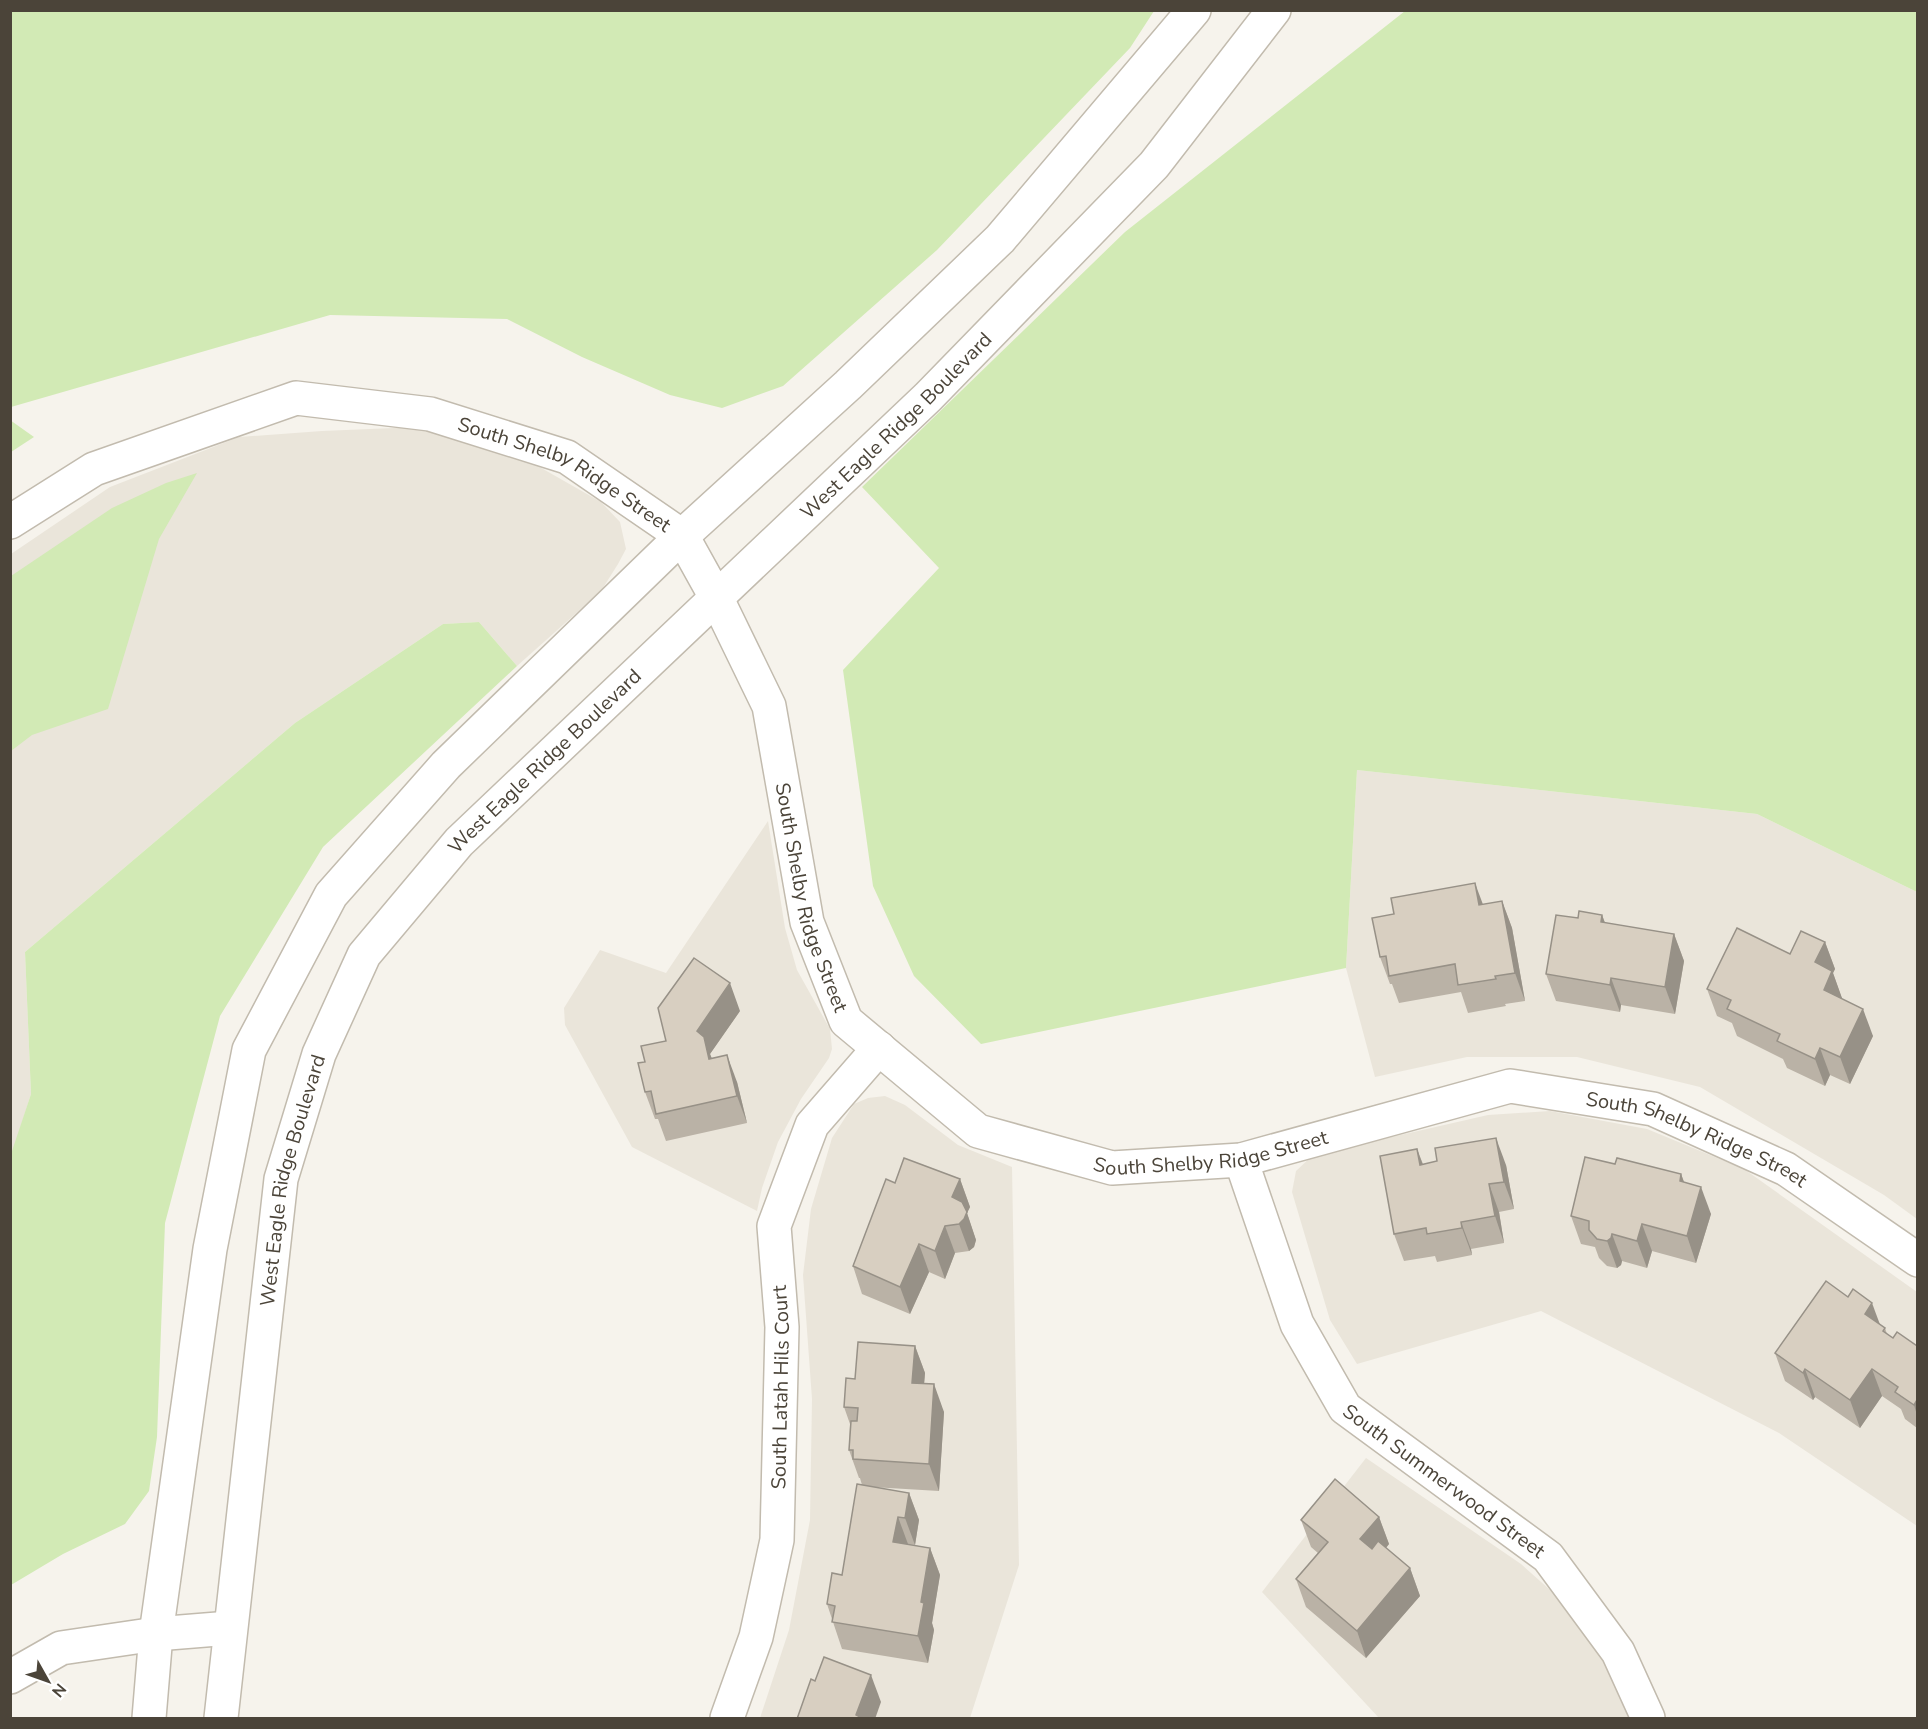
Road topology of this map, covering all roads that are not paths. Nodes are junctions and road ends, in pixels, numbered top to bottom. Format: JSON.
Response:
{"nodes":[{"id":1,"x":1194,"y":10,"type":"edge"},
{"id":2,"x":1274,"y":10,"type":"edge"},
{"id":3,"x":10,"y":522,"type":"edge"},
{"id":4,"x":682,"y":536,"type":"junction"},
{"id":5,"x":717,"y":599,"type":"junction"},
{"id":6,"x":879,"y":1048,"type":"junction"},
{"id":7,"x":1241,"y":1160,"type":"junction"},
{"id":8,"x":1917,"y":1260,"type":"edge"},
{"id":9,"x":230,"y":1628,"type":"junction"},
{"id":10,"x":156,"y":1634,"type":"junction"},
{"id":11,"x":10,"y":1677,"type":"edge"},
{"id":12,"x":149,"y":1719,"type":"edge"},
{"id":13,"x":220,"y":1719,"type":"edge"},
{"id":14,"x":727,"y":1719,"type":"edge"},
{"id":15,"x":1648,"y":1719,"type":"edge"}],
"edges":[{"from":1,"to":4,"type":"street"},
{"from":2,"to":5,"type":"street","name":"West Eagle Ridge Boulevard"},
{"from":3,"to":4,"type":"street","name":"South Shelby Ridge Street"},
{"from":4,"to":5,"type":"street","name":"South Shelby Ridge Street"},
{"from":4,"to":10,"type":"street"},
{"from":5,"to":6,"type":"street","name":"South Shelby Ridge Street"},
{"from":5,"to":9,"type":"street","name":"West Eagle Ridge Boulevard"},
{"from":6,"to":7,"type":"street","name":"South Shelby Ridge Street"},
{"from":6,"to":14,"type":"street","name":"South Latah Hils Court"},
{"from":7,"to":8,"type":"street","name":"South Shelby Ridge Street"},
{"from":7,"to":15,"type":"street","name":"South Summerwood Street"},
{"from":9,"to":10,"type":"street"},
{"from":9,"to":13,"type":"street","name":"West Eagle Ridge Boulevard"},
{"from":10,"to":11,"type":"street"},
{"from":10,"to":12,"type":"street"}]}
